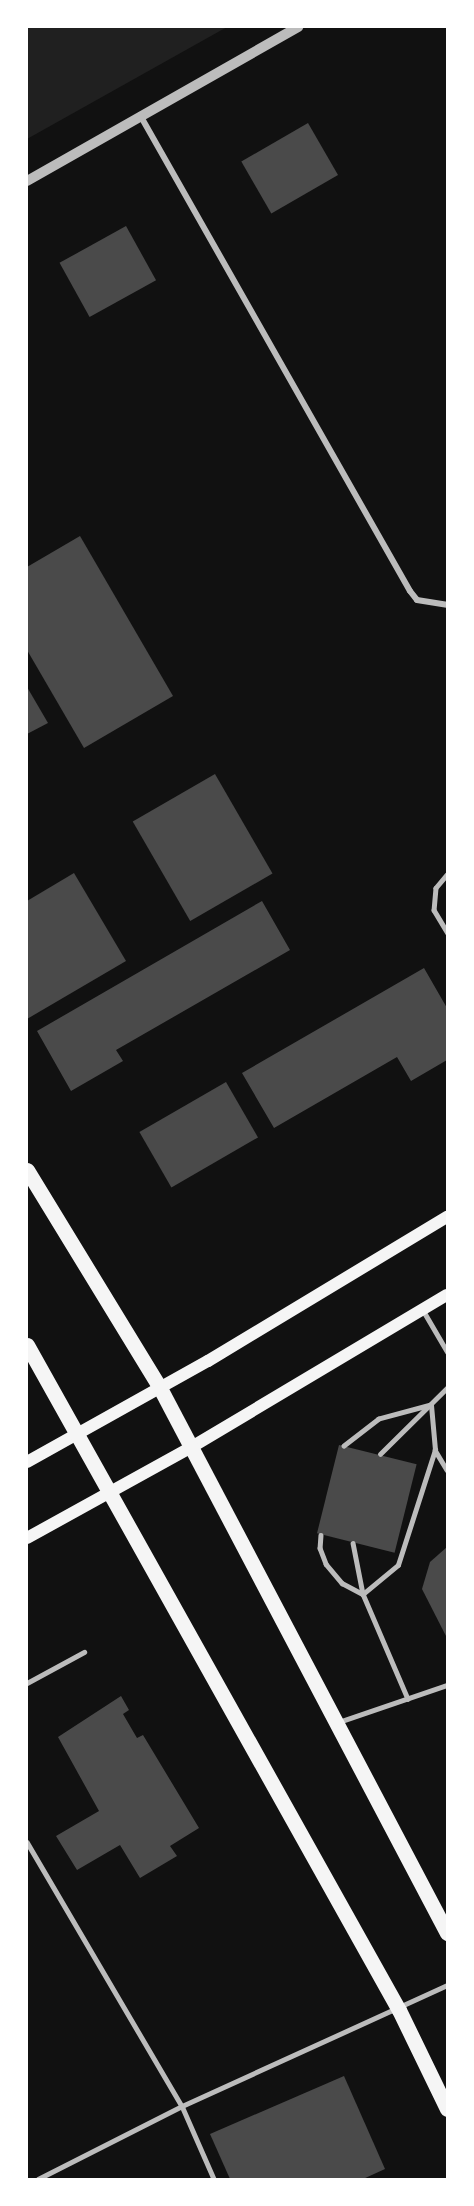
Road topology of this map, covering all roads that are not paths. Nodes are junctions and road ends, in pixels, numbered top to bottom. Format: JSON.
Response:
{"nodes":[{"id":1,"x":298,"y":27,"type":"edge"},
{"id":2,"x":140,"y":115,"type":"junction"},
{"id":3,"x":27,"y":181,"type":"edge"},
{"id":4,"x":447,"y":605,"type":"edge"},
{"id":5,"x":447,"y":875,"type":"edge"},
{"id":6,"x":447,"y":932,"type":"edge"},
{"id":7,"x":27,"y":1170,"type":"edge"},
{"id":8,"x":447,"y":1217,"type":"edge"},
{"id":9,"x":447,"y":1295,"type":"edge"},
{"id":10,"x":423,"y":1310,"type":"junction"},
{"id":11,"x":27,"y":1345,"type":"edge"},
{"id":12,"x":447,"y":1351,"type":"edge"},
{"id":13,"x":160,"y":1388,"type":"junction"},
{"id":14,"x":447,"y":1388,"type":"edge"},
{"id":15,"x":431,"y":1405,"type":"junction"},
{"id":16,"x":80,"y":1435,"type":"junction"},
{"id":17,"x":344,"y":1446,"type":"dead end"},
{"id":18,"x":190,"y":1448,"type":"junction"},
{"id":19,"x":435,"y":1450,"type":"junction"},
{"id":20,"x":380,"y":1454,"type":"dead end"},
{"id":21,"x":27,"y":1462,"type":"edge"},
{"id":22,"x":447,"y":1470,"type":"edge"},
{"id":23,"x":110,"y":1492,"type":"junction"},
{"id":24,"x":321,"y":1535,"type":"dead end"},
{"id":25,"x":27,"y":1538,"type":"edge"},
{"id":26,"x":353,"y":1543,"type":"dead end"},
{"id":27,"x":363,"y":1594,"type":"junction"},
{"id":28,"x":84,"y":1652,"type":"dead end"},
{"id":29,"x":27,"y":1683,"type":"edge"},
{"id":30,"x":447,"y":1685,"type":"edge"},
{"id":31,"x":408,"y":1699,"type":"junction"},
{"id":32,"x":337,"y":1722,"type":"junction"},
{"id":33,"x":27,"y":1842,"type":"edge"},
{"id":34,"x":447,"y":1933,"type":"edge"},
{"id":35,"x":447,"y":1985,"type":"edge"},
{"id":36,"x":399,"y":2010,"type":"junction"},
{"id":37,"x":182,"y":2106,"type":"junction"},
{"id":38,"x":447,"y":2109,"type":"edge"},
{"id":39,"x":38,"y":2179,"type":"edge"},
{"id":40,"x":214,"y":2179,"type":"edge"}],
"edges":[{"from":1,"to":2,"type":"street"},
{"from":2,"to":3,"type":"street"},
{"from":2,"to":4,"type":"street"},
{"from":5,"to":6,"type":"lane"},
{"from":7,"to":13,"type":"main road"},
{"from":8,"to":13,"type":"main road"},
{"from":9,"to":10,"type":"main road"},
{"from":10,"to":12,"type":"lane"},
{"from":10,"to":18,"type":"main road"},
{"from":11,"to":16,"type":"main road"},
{"from":13,"to":16,"type":"main road"},
{"from":13,"to":18,"type":"main road"},
{"from":14,"to":15,"type":"lane"},
{"from":15,"to":17,"type":"lane"},
{"from":15,"to":19,"type":"lane"},
{"from":15,"to":20,"type":"lane"},
{"from":16,"to":21,"type":"main road"},
{"from":16,"to":23,"type":"main road"},
{"from":18,"to":23,"type":"main road"},
{"from":18,"to":32,"type":"main road"},
{"from":19,"to":22,"type":"lane"},
{"from":19,"to":27,"type":"lane"},
{"from":23,"to":25,"type":"main road"},
{"from":23,"to":36,"type":"main road"},
{"from":24,"to":27,"type":"lane"},
{"from":26,"to":27,"type":"lane"},
{"from":27,"to":31,"type":"lane"},
{"from":28,"to":29,"type":"lane"},
{"from":30,"to":31,"type":"lane"},
{"from":31,"to":32,"type":"lane"},
{"from":32,"to":34,"type":"main road"},
{"from":33,"to":37,"type":"lane"},
{"from":35,"to":36,"type":"lane"},
{"from":36,"to":37,"type":"lane"},
{"from":36,"to":38,"type":"main road"},
{"from":37,"to":39,"type":"lane"},
{"from":37,"to":40,"type":"lane"}]}
